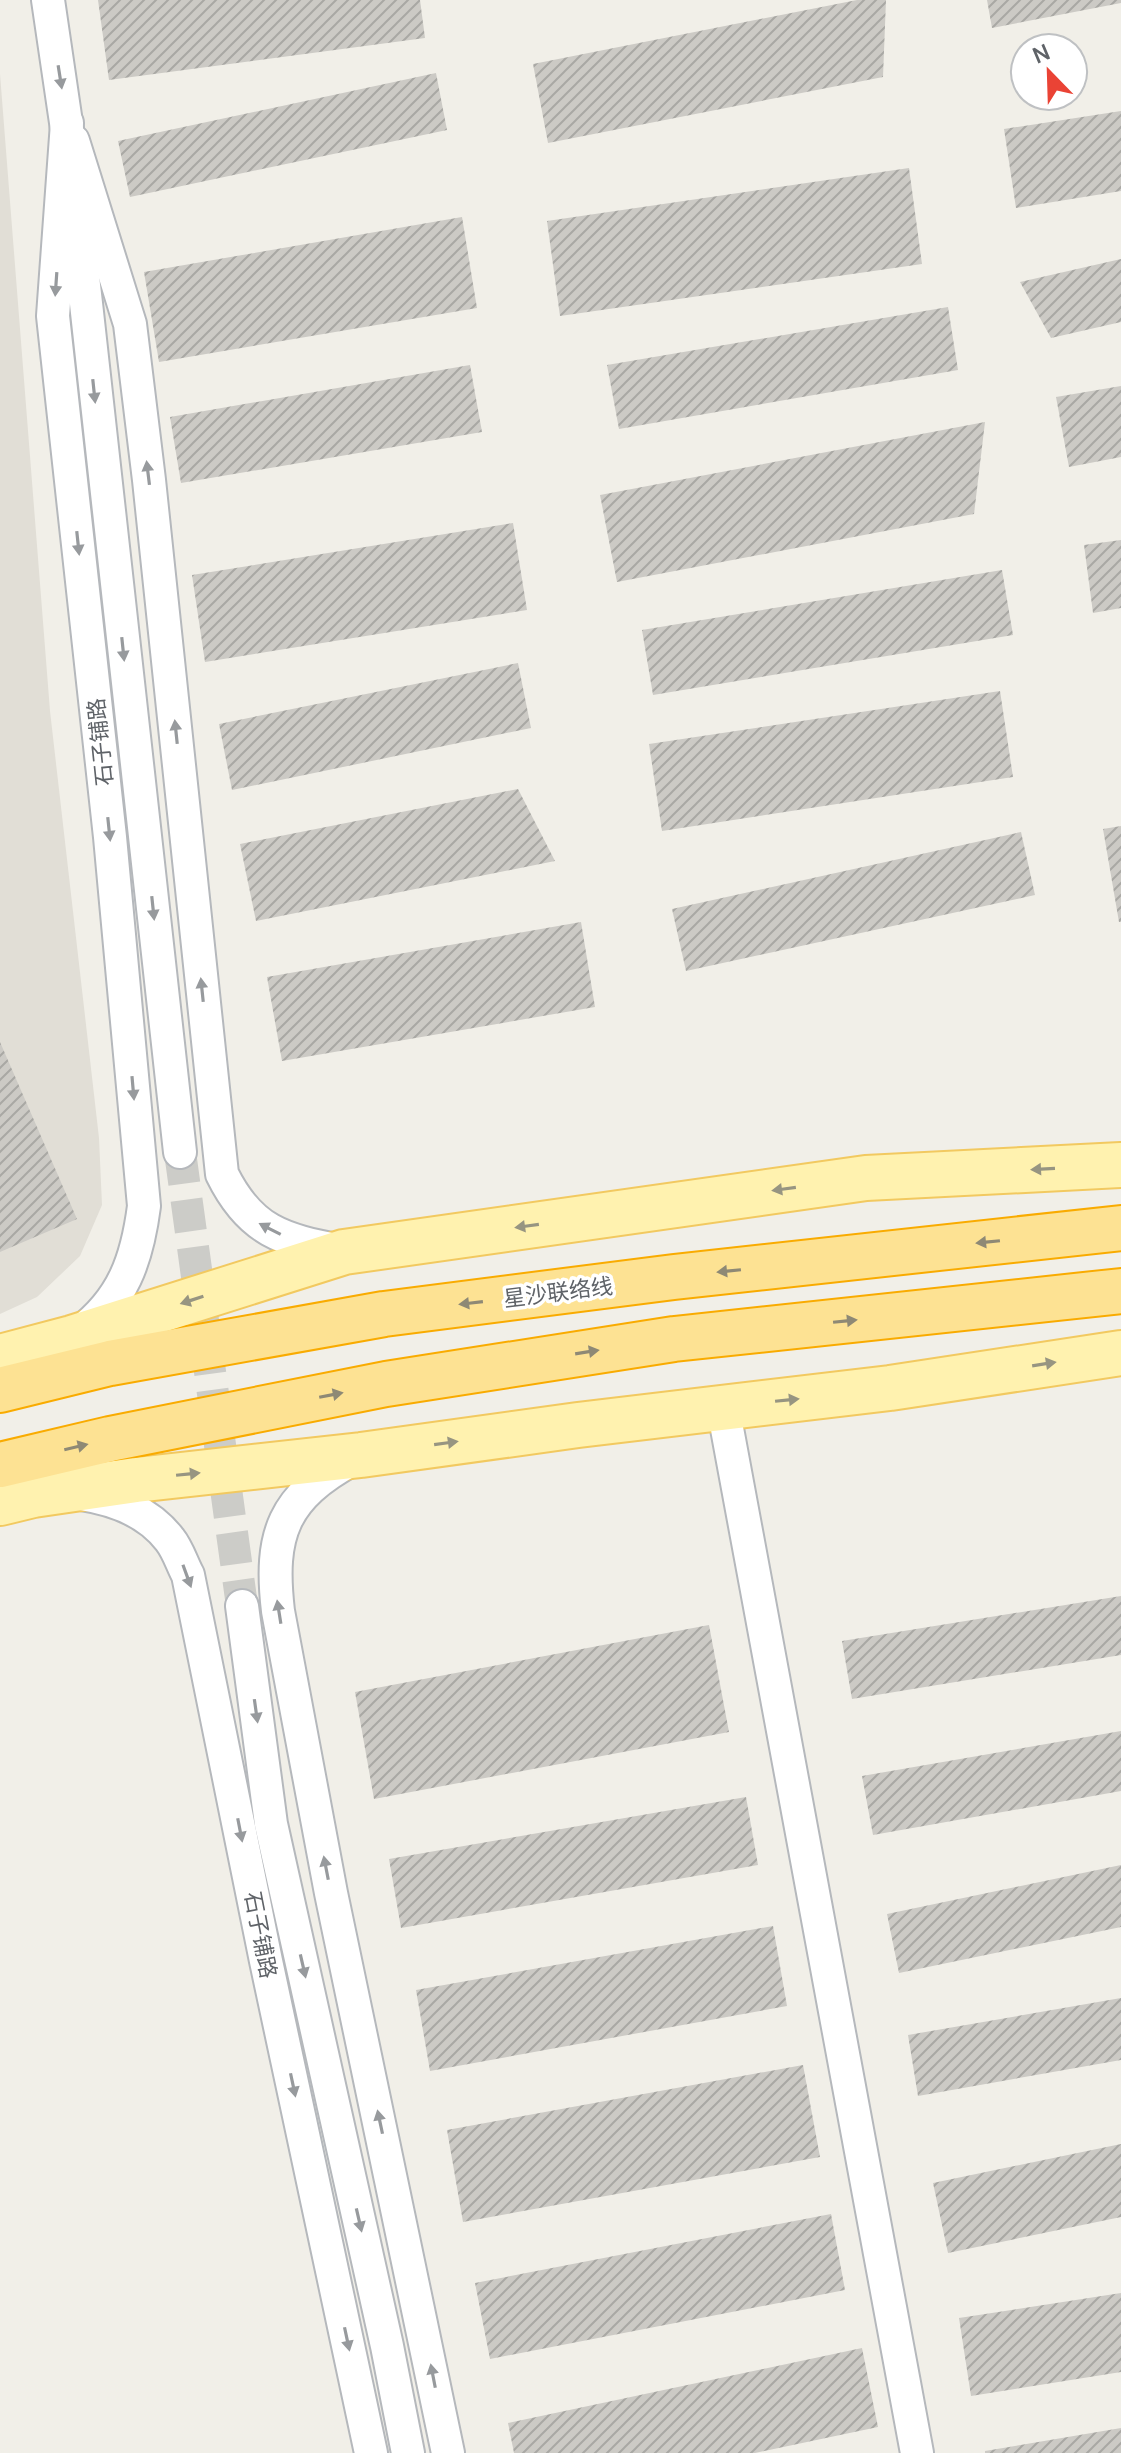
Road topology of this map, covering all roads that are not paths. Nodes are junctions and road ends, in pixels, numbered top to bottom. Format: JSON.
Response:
{"nodes":[{"id":1,"x":48,"y":0,"type":"edge"},
{"id":2,"x":67,"y":123,"type":"junction"},
{"id":3,"x":180,"y":1152,"type":"tunnel mouth"},
{"id":4,"x":1121,"y":1165,"type":"edge"},
{"id":5,"x":1121,"y":1228,"type":"edge"},
{"id":6,"x":344,"y":1252,"type":"junction"},
{"id":7,"x":1121,"y":1291,"type":"edge"},
{"id":8,"x":72,"y":1338,"type":"junction"},
{"id":9,"x":1121,"y":1353,"type":"edge"},
{"id":10,"x":0,"y":1357,"type":"edge"},
{"id":11,"x":0,"y":1390,"type":"edge"},
{"id":12,"x":723,"y":1407,"type":"junction"},
{"id":13,"x":361,"y":1455,"type":"junction"},
{"id":14,"x":0,"y":1465,"type":"edge"},
{"id":15,"x":62,"y":1491,"type":"junction"},
{"id":16,"x":0,"y":1503,"type":"edge"},
{"id":17,"x":242,"y":1606,"type":"tunnel mouth"},
{"id":18,"x":371,"y":2453,"type":"edge"},
{"id":19,"x":408,"y":2453,"type":"edge"},
{"id":20,"x":448,"y":2453,"type":"edge"},
{"id":21,"x":917,"y":2453,"type":"edge"}],
"edges":[{"from":1,"to":2,"type":"street","name":"石子铺路","one_way":true},
{"from":2,"to":3,"type":"street","name":"石子铺路","one_way":true},
{"from":6,"to":2,"type":"street","name":"石子铺路","one_way":true},
{"from":2,"to":8,"type":"street","name":"石子铺路","one_way":true},
{"from":4,"to":6,"type":"main road","one_way":true},
{"from":5,"to":11,"type":"highway","name":"星沙联络线","one_way":true},
{"from":6,"to":8,"type":"main road","one_way":true},
{"from":14,"to":7,"type":"highway","one_way":true},
{"from":8,"to":10,"type":"main road"},
{"from":12,"to":9,"type":"main road","one_way":true},
{"from":13,"to":12,"type":"main road","one_way":true},
{"from":12,"to":21,"type":"street"},
{"from":15,"to":13,"type":"main road","one_way":true},
{"from":20,"to":13,"type":"street","one_way":true},
{"from":15,"to":16,"type":"main road"},
{"from":15,"to":18,"type":"street","name":"石子铺路","one_way":true},
{"from":17,"to":19,"type":"street","name":"石子铺路","one_way":true}]}
